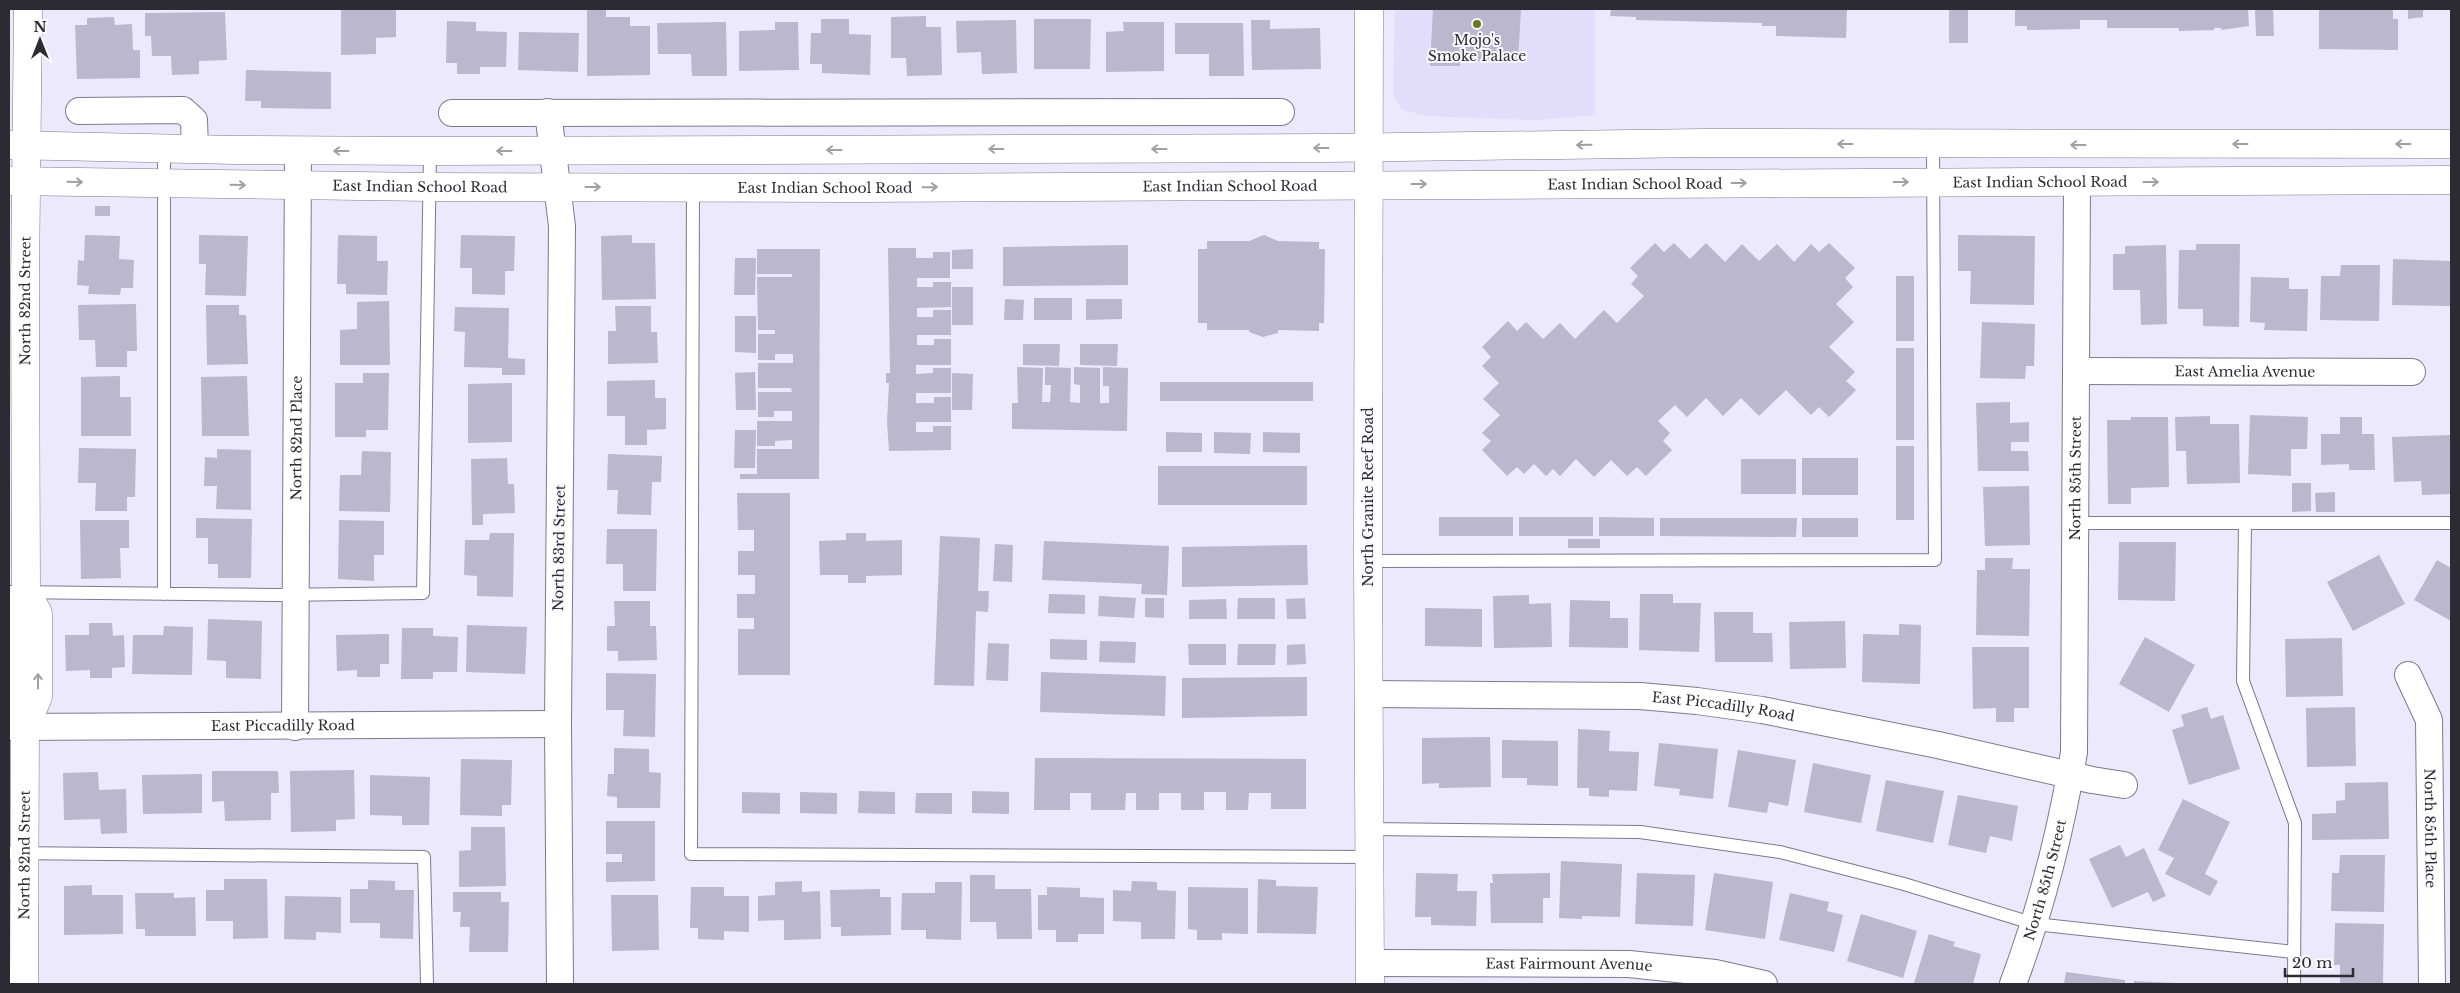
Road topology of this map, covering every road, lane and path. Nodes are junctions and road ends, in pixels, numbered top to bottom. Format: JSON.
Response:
{"nodes":[{"id":1,"x":28,"y":9,"type":"edge"},
{"id":2,"x":1369,"y":9,"type":"edge"},
{"id":3,"x":79,"y":111,"type":"dead end"},
{"id":4,"x":548,"y":112,"type":"junction"},
{"id":5,"x":1248,"y":112,"type":"junction"},
{"id":6,"x":1281,"y":112,"type":"dead end"},
{"id":7,"x":452,"y":113,"type":"dead end"},
{"id":8,"x":1933,"y":144,"type":"junction"},
{"id":9,"x":2451,"y":144,"type":"edge"},
{"id":10,"x":18,"y":145,"type":"edge"},
{"id":11,"x":1248,"y":148,"type":"junction"},
{"id":12,"x":1370,"y":148,"type":"junction"},
{"id":13,"x":164,"y":149,"type":"junction"},
{"id":14,"x":195,"y":149,"type":"junction"},
{"id":15,"x":298,"y":151,"type":"junction"},
{"id":16,"x":552,"y":151,"type":"junction"},
{"id":17,"x":430,"y":152,"type":"junction"},
{"id":18,"x":2451,"y":180,"type":"edge"},
{"id":19,"x":18,"y":181,"type":"edge"},
{"id":20,"x":1933,"y":182,"type":"junction"},
{"id":21,"x":2077,"y":182,"type":"junction"},
{"id":22,"x":164,"y":184,"type":"junction"},
{"id":23,"x":1370,"y":185,"type":"junction"},
{"id":24,"x":298,"y":186,"type":"junction"},
{"id":25,"x":429,"y":187,"type":"junction"},
{"id":26,"x":558,"y":187,"type":"junction"},
{"id":27,"x":694,"y":188,"type":"junction"},
{"id":28,"x":17,"y":333,"type":"edge"},
{"id":29,"x":2077,"y":371,"type":"junction"},
{"id":30,"x":2412,"y":372,"type":"dead end"},
{"id":31,"x":17,"y":464,"type":"edge"},
{"id":32,"x":2077,"y":523,"type":"junction"},
{"id":33,"x":2245,"y":523,"type":"junction"},
{"id":34,"x":2451,"y":523,"type":"edge"},
{"id":35,"x":1368,"y":561,"type":"junction"},
{"id":36,"x":17,"y":592,"type":"edge"},
{"id":37,"x":164,"y":594,"type":"junction"},
{"id":38,"x":296,"y":595,"type":"junction"},
{"id":39,"x":2408,"y":675,"type":"dead end"},
{"id":40,"x":1369,"y":694,"type":"junction"},
{"id":41,"x":558,"y":724,"type":"junction"},
{"id":42,"x":17,"y":727,"type":"edge"},
{"id":43,"x":295,"y":727,"type":"junction"},
{"id":44,"x":2071,"y":775,"type":"junction"},
{"id":45,"x":2124,"y":785,"type":"dead end"},
{"id":46,"x":1369,"y":829,"type":"junction"},
{"id":47,"x":17,"y":853,"type":"edge"},
{"id":48,"x":1370,"y":857,"type":"junction"},
{"id":49,"x":2035,"y":924,"type":"junction"},
{"id":50,"x":2294,"y":952,"type":"junction"},
{"id":51,"x":1370,"y":974,"type":"edge"},
{"id":52,"x":24,"y":984,"type":"edge"},
{"id":53,"x":427,"y":984,"type":"edge"},
{"id":54,"x":560,"y":984,"type":"edge"},
{"id":55,"x":1764,"y":984,"type":"edge"},
{"id":56,"x":2013,"y":984,"type":"edge"},
{"id":57,"x":2294,"y":984,"type":"edge"},
{"id":58,"x":2432,"y":984,"type":"edge"}],
"edges":[{"from":1,"to":10,"type":"main road","name":"North 82nd Street"},
{"from":2,"to":12,"type":"main road","name":"North Granite Reef Road"},
{"from":3,"to":14,"type":"street"},
{"from":4,"to":5,"type":"street"},
{"from":4,"to":7,"type":"street"},
{"from":4,"to":16,"type":"street","name":"North 83rd Street"},
{"from":5,"to":6,"type":"street"},
{"from":5,"to":11,"type":"street"},
{"from":9,"to":8,"type":"main road","one_way":true},
{"from":8,"to":12,"type":"main road","one_way":true},
{"from":8,"to":20,"type":"lane"},
{"from":10,"to":13,"type":"main road"},
{"from":10,"to":19,"type":"main road","name":"North 82nd Street"},
{"from":12,"to":11,"type":"main road","one_way":true},
{"from":11,"to":16,"type":"main road","one_way":true},
{"from":12,"to":23,"type":"main road","name":"North Granite Reef Road"},
{"from":13,"to":14,"type":"main road"},
{"from":13,"to":22,"type":"lane"},
{"from":14,"to":15,"type":"main road"},
{"from":17,"to":15,"type":"main road","one_way":true},
{"from":15,"to":24,"type":"street","name":"North 82nd Place"},
{"from":16,"to":17,"type":"main road","one_way":true},
{"from":16,"to":26,"type":"street","name":"North 83rd Street"},
{"from":17,"to":25,"type":"lane"},
{"from":21,"to":18,"type":"main road","name":"East Indian School Road","one_way":true},
{"from":19,"to":22,"type":"main road","name":"East Indian School Road","one_way":true},
{"from":19,"to":28,"type":"main road","name":"North 82nd Street"},
{"from":20,"to":21,"type":"main road","name":"East Indian School Road"},
{"from":23,"to":20,"type":"main road","name":"East Indian School Road","one_way":true},
{"from":20,"to":35,"type":"lane"},
{"from":21,"to":29,"type":"street","name":"North 85th Street"},
{"from":22,"to":24,"type":"main road","name":"East Indian School Road","one_way":true},
{"from":22,"to":37,"type":"lane"},
{"from":27,"to":23,"type":"main road","name":"East Indian School Road","one_way":true},
{"from":23,"to":35,"type":"main road","name":"North Granite Reef Road"},
{"from":24,"to":25,"type":"main road","name":"East Indian School Road"},
{"from":24,"to":38,"type":"street","name":"North 82nd Place"},
{"from":25,"to":26,"type":"main road","name":"East Indian School Road"},
{"from":25,"to":38,"type":"lane"},
{"from":26,"to":27,"type":"main road","name":"East Indian School Road","one_way":true},
{"from":26,"to":41,"type":"street","name":"North 83rd Street"},
{"from":27,"to":48,"type":"lane"},
{"from":28,"to":31,"type":"main road","name":"North 82nd Street"},
{"from":29,"to":30,"type":"street","name":"East Amelia Avenue"},
{"from":29,"to":32,"type":"street","name":"North 85th Street"},
{"from":31,"to":36,"type":"main road","name":"North 82nd Street"},
{"from":32,"to":33,"type":"lane"},
{"from":32,"to":44,"type":"street","name":"North 85th Street"},
{"from":33,"to":34,"type":"lane"},
{"from":33,"to":50,"type":"lane"},
{"from":35,"to":40,"type":"main road","name":"North Granite Reef Road"},
{"from":36,"to":37,"type":"lane"},
{"from":36,"to":42,"type":"main road","name":"North 82nd Street"},
{"from":37,"to":38,"type":"lane"},
{"from":38,"to":43,"type":"street","name":"North 82nd Place"},
{"from":39,"to":58,"type":"street","name":"North 85th Place"},
{"from":40,"to":44,"type":"street","name":"East Piccadilly Road"},
{"from":40,"to":46,"type":"main road","name":"North Granite Reef Road"},
{"from":41,"to":43,"type":"street","name":"East Piccadilly Road"},
{"from":41,"to":54,"type":"street","name":"North 83rd Street"},
{"from":42,"to":43,"type":"street","name":"East Piccadilly Road"},
{"from":42,"to":47,"type":"main road","name":"North 82nd Street"},
{"from":44,"to":45,"type":"street"},
{"from":44,"to":49,"type":"street","name":"North 85th Street"},
{"from":46,"to":48,"type":"main road","name":"North Granite Reef Road"},
{"from":46,"to":49,"type":"lane"},
{"from":47,"to":52,"type":"main road","name":"North 82nd Street"},
{"from":47,"to":53,"type":"lane"},
{"from":48,"to":51,"type":"main road","name":"North Granite Reef Road"},
{"from":49,"to":50,"type":"lane"},
{"from":49,"to":56,"type":"street","name":"North 85th Street"},
{"from":50,"to":57,"type":"lane"},
{"from":51,"to":55,"type":"street","name":"East Fairmount Avenue"}]}
